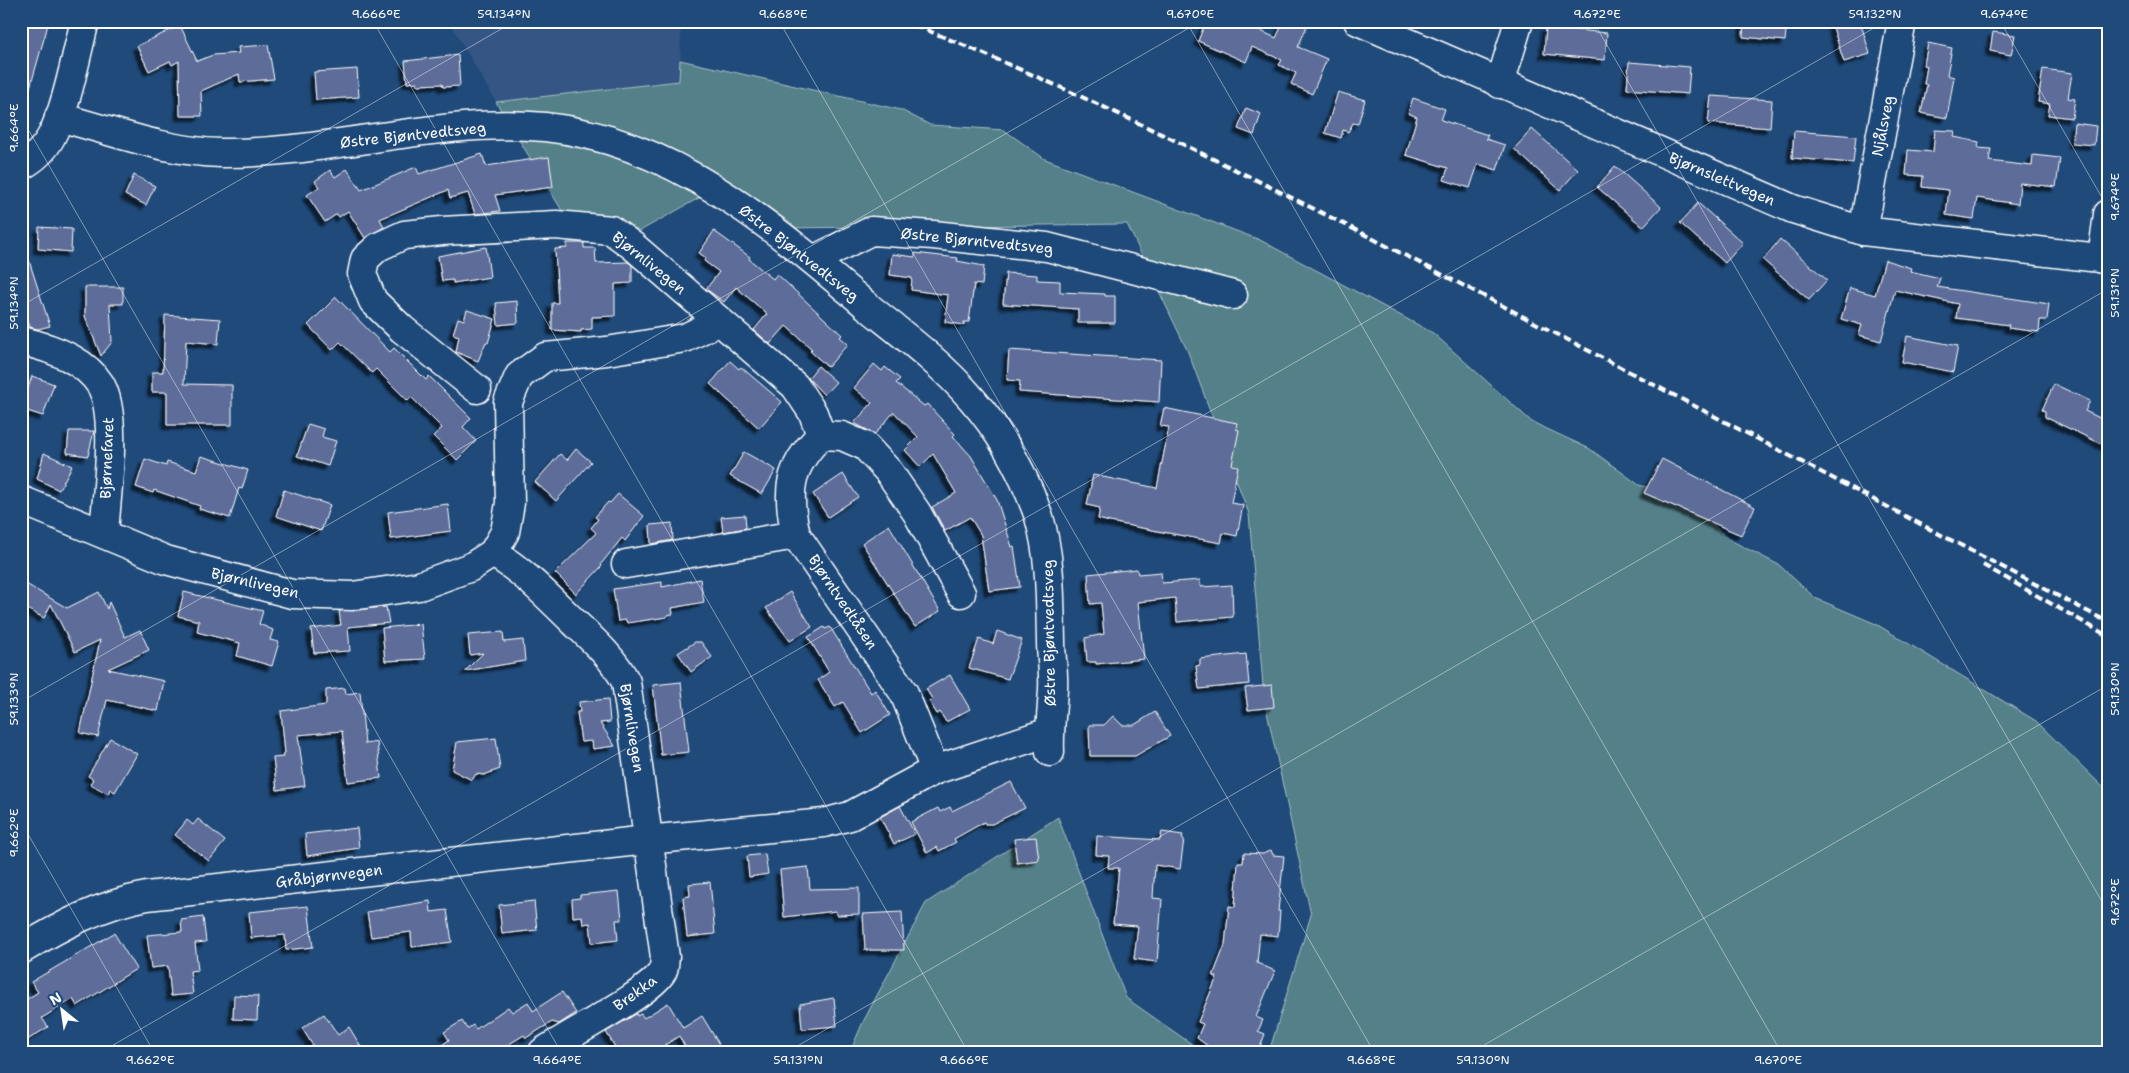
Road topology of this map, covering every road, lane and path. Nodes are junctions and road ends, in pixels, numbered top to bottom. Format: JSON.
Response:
{"nodes":[{"id":1,"x":85,"y":21,"type":"edge"},
{"id":2,"x":1358,"y":21,"type":"edge"},
{"id":3,"x":1519,"y":21,"type":"edge"},
{"id":4,"x":1902,"y":21,"type":"edge"},
{"id":5,"x":1500,"y":84,"type":"junction"},
{"id":6,"x":59,"y":117,"type":"junction"},
{"id":7,"x":21,"y":166,"type":"edge"},
{"id":8,"x":2108,"y":214,"type":"edge"},
{"id":9,"x":1863,"y":231,"type":"junction"},
{"id":10,"x":2105,"y":259,"type":"edge"},
{"id":11,"x":812,"y":260,"type":"junction"},
{"id":12,"x":1233,"y":294,"type":"dead end"},
{"id":13,"x":718,"y":321,"type":"junction"},
{"id":14,"x":21,"y":341,"type":"edge"},
{"id":15,"x":477,"y":389,"type":"dead end"},
{"id":16,"x":821,"y":434,"type":"junction"},
{"id":17,"x":21,"y":500,"type":"edge"},
{"id":18,"x":104,"y":534,"type":"junction"},
{"id":19,"x":796,"y":535,"type":"junction"},
{"id":20,"x":493,"y":553,"type":"junction"},
{"id":21,"x":626,"y":564,"type":"dead end"},
{"id":22,"x":961,"y":593,"type":"dead end"},
{"id":23,"x":935,"y":770,"type":"junction"},
{"id":24,"x":647,"y":840,"type":"junction"},
{"id":25,"x":21,"y":950,"type":"edge"},
{"id":26,"x":544,"y":1052,"type":"edge"}],
"edges":[{"from":1,"to":6,"type":"street"},
{"from":2,"to":5,"type":"street","name":"Bjørnslettvegen"},
{"from":3,"to":5,"type":"street"},
{"from":4,"to":9,"type":"street","name":"Njålsveg"},
{"from":5,"to":9,"type":"street","name":"Bjørnslettvegen"},
{"from":6,"to":7,"type":"street"},
{"from":6,"to":11,"type":"street","name":"Østre Bjøntvedtsveg"},
{"from":8,"to":10,"type":"street"},
{"from":9,"to":10,"type":"street","name":"Bjørnslettvegen"},
{"from":11,"to":12,"type":"street","name":"Østre Bjørntvedtsveg"},
{"from":11,"to":23,"type":"street","name":"Østre Bjøntvedtsveg"},
{"from":13,"to":15,"type":"street","name":"Bjørnlivegen"},
{"from":13,"to":16,"type":"street"},
{"from":13,"to":20,"type":"street","name":"Bjørnlivegen"},
{"from":14,"to":18,"type":"street","name":"Bjørnefaret"},
{"from":16,"to":19,"type":"street","name":"Bjørntvedtåsen"},
{"from":16,"to":22,"type":"street"},
{"from":17,"to":18,"type":"street","name":"Bjørnlivegen"},
{"from":18,"to":20,"type":"street","name":"Bjørnlivegen"},
{"from":19,"to":21,"type":"street"},
{"from":19,"to":23,"type":"street","name":"Bjørntvedtåsen"},
{"from":20,"to":24,"type":"street","name":"Bjørnlivegen"},
{"from":23,"to":24,"type":"street"},
{"from":24,"to":25,"type":"street","name":"Gråbjørnvegen"},
{"from":24,"to":26,"type":"street","name":"Brekka"}]}
